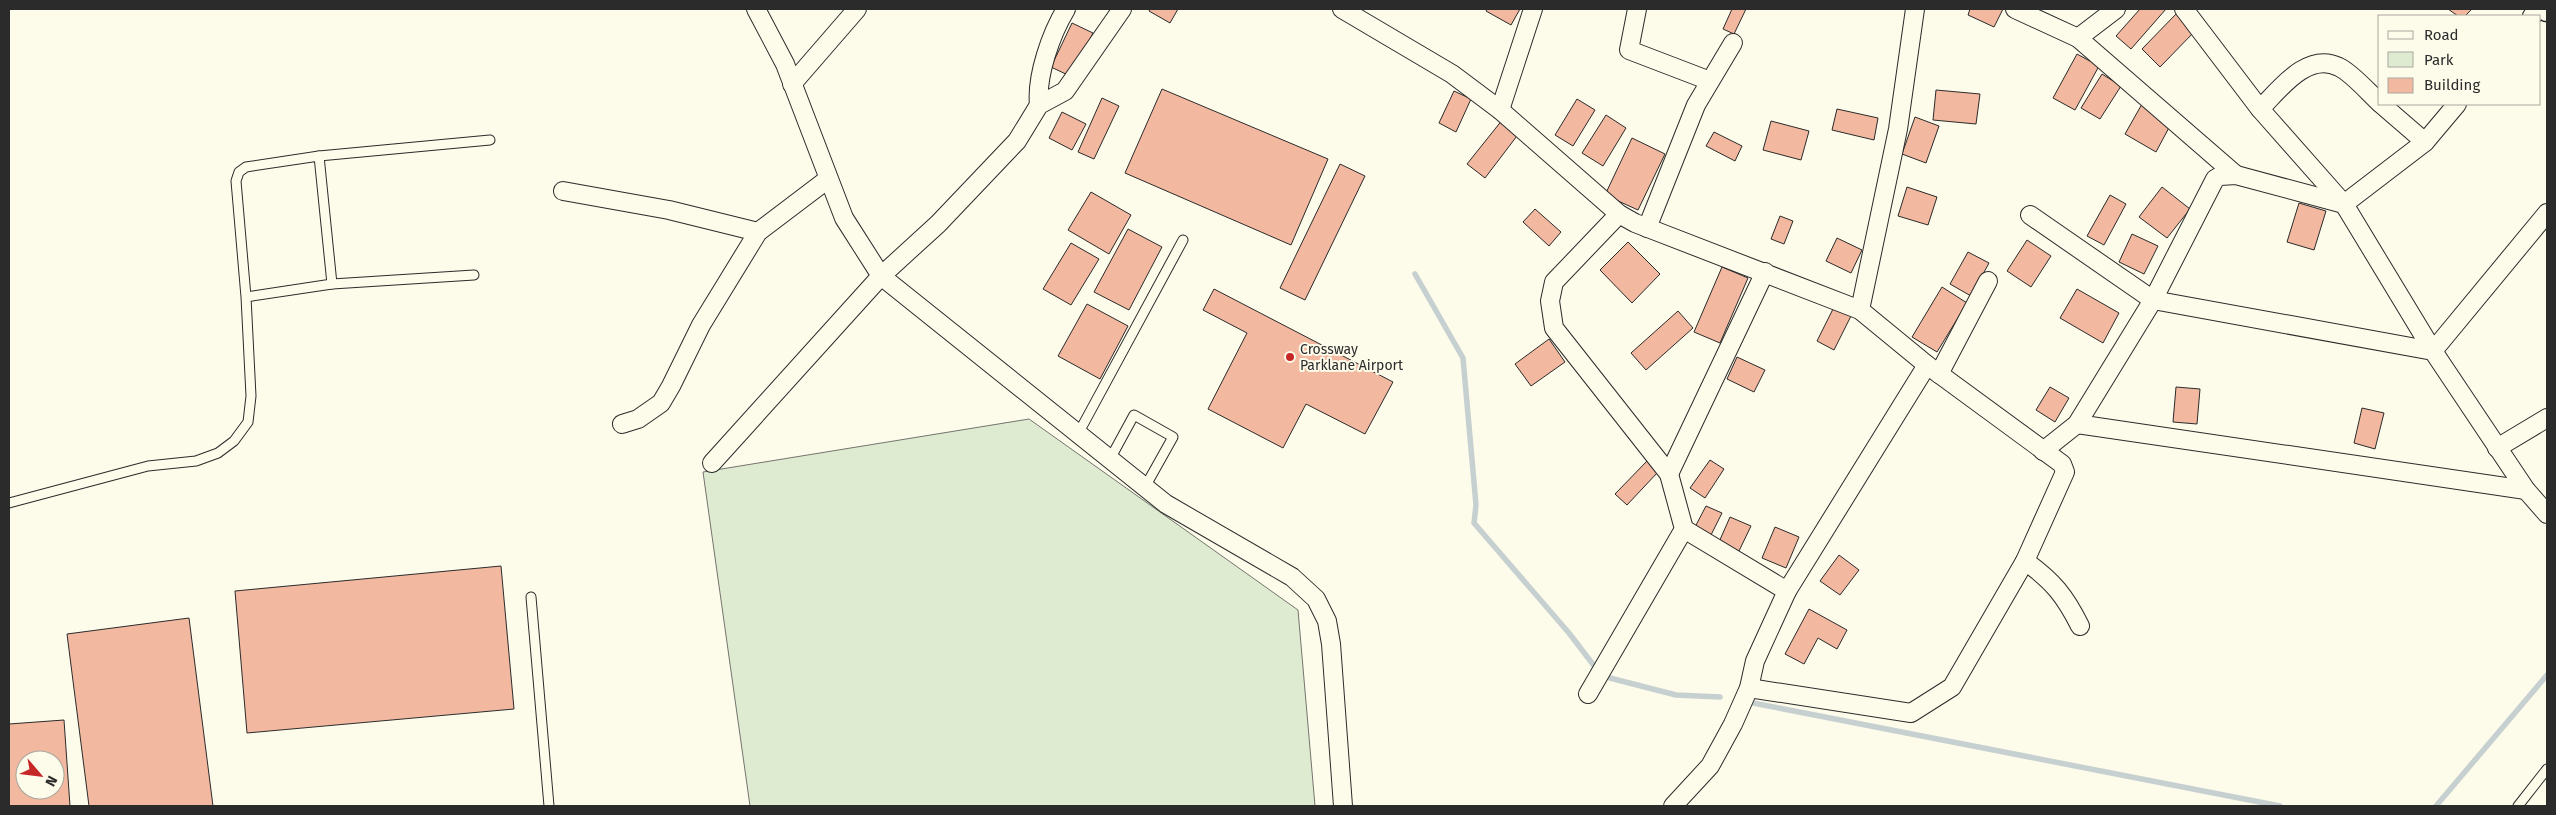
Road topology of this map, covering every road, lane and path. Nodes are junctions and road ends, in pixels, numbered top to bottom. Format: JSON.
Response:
{"nodes":[{"id":1,"x":756,"y":9,"type":"edge"},
{"id":2,"x":857,"y":9,"type":"edge"},
{"id":3,"x":1066,"y":9,"type":"edge"},
{"id":4,"x":1122,"y":9,"type":"edge"},
{"id":5,"x":1342,"y":9,"type":"edge"},
{"id":6,"x":1533,"y":9,"type":"edge"},
{"id":7,"x":1637,"y":9,"type":"edge"},
{"id":8,"x":1915,"y":9,"type":"edge"},
{"id":9,"x":2015,"y":9,"type":"edge"},
{"id":10,"x":2116,"y":9,"type":"edge"},
{"id":11,"x":2184,"y":9,"type":"edge"},
{"id":12,"x":2078,"y":38,"type":"junction"},
{"id":13,"x":1733,"y":42,"type":"dead end"},
{"id":14,"x":1710,"y":82,"type":"junction"},
{"id":15,"x":792,"y":84,"type":"junction"},
{"id":16,"x":2378,"y":101,"type":"edge"},
{"id":17,"x":1039,"y":105,"type":"junction"},
{"id":18,"x":2382,"y":105,"type":"edge"},
{"id":19,"x":2456,"y":105,"type":"edge"},
{"id":20,"x":2260,"y":109,"type":"junction"},
{"id":21,"x":1500,"y":110,"type":"junction"},
{"id":22,"x":490,"y":140,"type":"dead end"},
{"id":23,"x":2425,"y":142,"type":"junction"},
{"id":24,"x":319,"y":156,"type":"junction"},
{"id":25,"x":2236,"y":175,"type":"junction"},
{"id":26,"x":828,"y":179,"type":"junction"},
{"id":27,"x":562,"y":191,"type":"dead end"},
{"id":28,"x":2344,"y":204,"type":"junction"},
{"id":29,"x":2547,"y":213,"type":"edge"},
{"id":30,"x":1619,"y":214,"type":"junction"},
{"id":31,"x":2030,"y":215,"type":"dead end"},
{"id":32,"x":1647,"y":228,"type":"junction"},
{"id":33,"x":758,"y":232,"type":"junction"},
{"id":34,"x":1183,"y":240,"type":"dead end"},
{"id":35,"x":1765,"y":272,"type":"junction"},
{"id":36,"x":474,"y":274,"type":"dead end"},
{"id":37,"x":881,"y":276,"type":"junction"},
{"id":38,"x":1988,"y":281,"type":"dead end"},
{"id":39,"x":332,"y":284,"type":"junction"},
{"id":40,"x":246,"y":297,"type":"junction"},
{"id":41,"x":2153,"y":300,"type":"junction"},
{"id":42,"x":1860,"y":310,"type":"junction"},
{"id":43,"x":2433,"y":351,"type":"junction"},
{"id":44,"x":1933,"y":369,"type":"junction"},
{"id":45,"x":2547,"y":418,"type":"edge"},
{"id":46,"x":622,"y":424,"type":"dead end"},
{"id":47,"x":2077,"y":424,"type":"junction"},
{"id":48,"x":1078,"y":434,"type":"junction"},
{"id":49,"x":2497,"y":448,"type":"junction"},
{"id":50,"x":2043,"y":451,"type":"junction"},
{"id":51,"x":1110,"y":459,"type":"junction"},
{"id":52,"x":712,"y":463,"type":"dead end"},
{"id":53,"x":1669,"y":474,"type":"junction"},
{"id":54,"x":1145,"y":488,"type":"junction"},
{"id":55,"x":2526,"y":490,"type":"junction"},
{"id":56,"x":9,"y":503,"type":"edge"},
{"id":57,"x":2547,"y":514,"type":"edge"},
{"id":58,"x":1684,"y":529,"type":"junction"},
{"id":59,"x":2025,"y":561,"type":"junction"},
{"id":60,"x":1787,"y":591,"type":"junction"},
{"id":61,"x":531,"y":597,"type":"dead end"},
{"id":62,"x":2080,"y":626,"type":"dead end"},
{"id":63,"x":1749,"y":688,"type":"junction"},
{"id":64,"x":1588,"y":694,"type":"dead end"},
{"id":65,"x":2547,"y":769,"type":"edge"},
{"id":66,"x":549,"y":806,"type":"edge"},
{"id":67,"x":1343,"y":806,"type":"edge"},
{"id":68,"x":1673,"y":806,"type":"edge"},
{"id":69,"x":2518,"y":806,"type":"edge"}],
"edges":[{"from":1,"to":15,"type":"street"},
{"from":2,"to":15,"type":"street"},
{"from":3,"to":17,"type":"street"},
{"from":4,"to":17,"type":"street"},
{"from":5,"to":21,"type":"street"},
{"from":6,"to":21,"type":"street"},
{"from":7,"to":14,"type":"street"},
{"from":8,"to":42,"type":"street"},
{"from":9,"to":12,"type":"street"},
{"from":10,"to":12,"type":"street"},
{"from":11,"to":20,"type":"street"},
{"from":12,"to":25,"type":"street"},
{"from":13,"to":14,"type":"street"},
{"from":14,"to":32,"type":"street"},
{"from":15,"to":26,"type":"street"},
{"from":16,"to":20,"type":"street"},
{"from":17,"to":37,"type":"street"},
{"from":18,"to":23,"type":"street"},
{"from":19,"to":23,"type":"street"},
{"from":20,"to":28,"type":"street"},
{"from":21,"to":30,"type":"street"},
{"from":22,"to":24,"type":"lane"},
{"from":23,"to":28,"type":"street"},
{"from":24,"to":39,"type":"lane"},
{"from":24,"to":40,"type":"lane"},
{"from":25,"to":28,"type":"street"},
{"from":25,"to":41,"type":"street"},
{"from":26,"to":33,"type":"street"},
{"from":26,"to":37,"type":"street"},
{"from":27,"to":33,"type":"street"},
{"from":28,"to":43,"type":"street"},
{"from":29,"to":43,"type":"street"},
{"from":30,"to":32,"type":"street"},
{"from":30,"to":53,"type":"street"},
{"from":31,"to":41,"type":"street"},
{"from":32,"to":35,"type":"street"},
{"from":33,"to":46,"type":"street"},
{"from":34,"to":48,"type":"lane"},
{"from":35,"to":42,"type":"street"},
{"from":35,"to":53,"type":"street"},
{"from":36,"to":39,"type":"lane"},
{"from":37,"to":48,"type":"street"},
{"from":37,"to":52,"type":"street"},
{"from":38,"to":44,"type":"street"},
{"from":39,"to":40,"type":"lane"},
{"from":40,"to":56,"type":"lane"},
{"from":41,"to":43,"type":"street"},
{"from":41,"to":47,"type":"street"},
{"from":42,"to":44,"type":"street"},
{"from":43,"to":49,"type":"street"},
{"from":44,"to":50,"type":"street"},
{"from":44,"to":60,"type":"street"},
{"from":45,"to":49,"type":"street"},
{"from":47,"to":50,"type":"street"},
{"from":47,"to":55,"type":"street"},
{"from":48,"to":51,"type":"street"},
{"from":49,"to":55,"type":"street"},
{"from":50,"to":59,"type":"street"},
{"from":51,"to":54,"type":"street"},
{"from":51,"to":54,"type":"lane"},
{"from":53,"to":58,"type":"street"},
{"from":54,"to":67,"type":"street"},
{"from":55,"to":57,"type":"street"},
{"from":58,"to":60,"type":"street"},
{"from":58,"to":64,"type":"street"},
{"from":59,"to":62,"type":"street"},
{"from":59,"to":63,"type":"street"},
{"from":60,"to":63,"type":"street"},
{"from":61,"to":66,"type":"lane"},
{"from":63,"to":68,"type":"street"},
{"from":65,"to":69,"type":"lane"}]}
